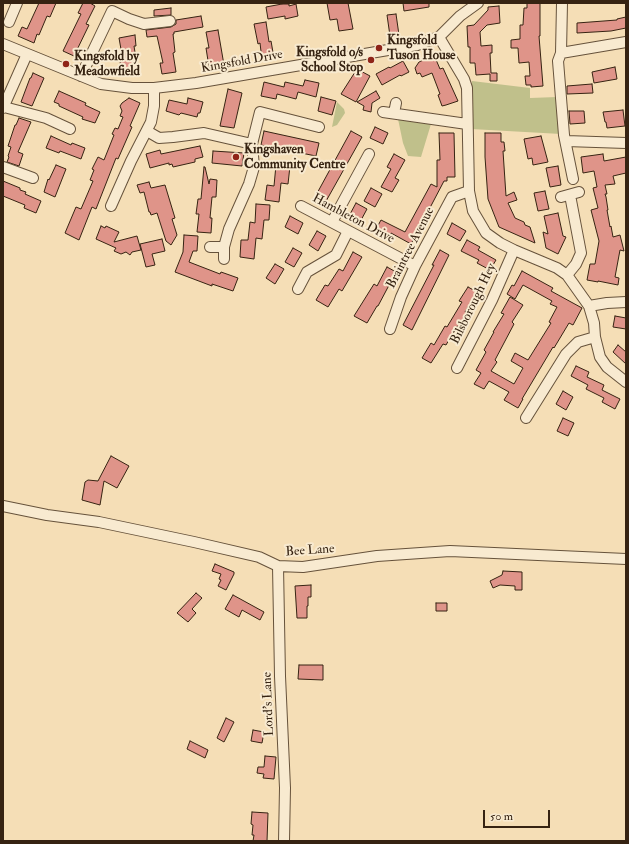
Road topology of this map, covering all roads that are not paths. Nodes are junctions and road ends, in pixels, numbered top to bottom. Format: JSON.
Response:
{"nodes":[{"id":1,"x":17,"y":3,"type":"edge"},
{"id":2,"x":478,"y":3,"type":"edge"},
{"id":3,"x":562,"y":3,"type":"edge"},
{"id":4,"x":170,"y":21,"type":"dead end"},
{"id":5,"x":9,"y":22,"type":"dead end"},
{"id":6,"x":438,"y":37,"type":"junction"},
{"id":7,"x":626,"y":42,"type":"edge"},
{"id":8,"x":3,"y":44,"type":"edge"},
{"id":9,"x":561,"y":53,"type":"junction"},
{"id":10,"x":26,"y":54,"type":"junction"},
{"id":11,"x":81,"y":76,"type":"junction"},
{"id":12,"x":154,"y":88,"type":"junction"},
{"id":13,"x":396,"y":103,"type":"dead end"},
{"id":14,"x":3,"y":108,"type":"edge"},
{"id":15,"x":383,"y":112,"type":"dead end"},
{"id":16,"x":394,"y":113,"type":"junction"},
{"id":17,"x":467,"y":124,"type":"junction"},
{"id":18,"x":319,"y":127,"type":"dead end"},
{"id":19,"x":70,"y":128,"type":"dead end"},
{"id":20,"x":147,"y":131,"type":"junction"},
{"id":21,"x":566,"y":140,"type":"junction"},
{"id":22,"x":626,"y":143,"type":"edge"},
{"id":23,"x":252,"y":144,"type":"junction"},
{"id":24,"x":369,"y":154,"type":"dead end"},
{"id":25,"x":3,"y":167,"type":"edge"},
{"id":26,"x":32,"y":178,"type":"dead end"},
{"id":27,"x":572,"y":179,"type":"dead end"},
{"id":28,"x":469,"y":191,"type":"junction"},
{"id":29,"x":570,"y":195,"type":"dead end"},
{"id":30,"x":111,"y":206,"type":"dead end"},
{"id":31,"x":301,"y":206,"type":"dead end"},
{"id":32,"x":332,"y":222,"type":"junction"},
{"id":33,"x":348,"y":231,"type":"junction"},
{"id":34,"x":210,"y":247,"type":"dead end"},
{"id":35,"x":224,"y":247,"type":"junction"},
{"id":36,"x":514,"y":250,"type":"junction"},
{"id":37,"x":224,"y":259,"type":"dead end"},
{"id":38,"x":415,"y":266,"type":"junction"},
{"id":39,"x":567,"y":275,"type":"junction"},
{"id":40,"x":298,"y":289,"type":"dead end"},
{"id":41,"x":626,"y":302,"type":"edge"},
{"id":42,"x":589,"y":306,"type":"junction"},
{"id":43,"x":390,"y":329,"type":"dead end"},
{"id":44,"x":595,"y":337,"type":"junction"},
{"id":45,"x":457,"y":368,"type":"dead end"},
{"id":46,"x":626,"y":382,"type":"edge"},
{"id":47,"x":526,"y":418,"type":"dead end"},
{"id":48,"x":3,"y":506,"type":"edge"},
{"id":49,"x":626,"y":559,"type":"edge"},
{"id":50,"x":278,"y":566,"type":"junction"},
{"id":51,"x":284,"y":841,"type":"edge"}],
"edges":[{"from":1,"to":5,"type":"street"},
{"from":2,"to":6,"type":"street","name":"Kingsfold Drive"},
{"from":3,"to":9,"type":"street"},
{"from":4,"to":11,"type":"street"},
{"from":6,"to":12,"type":"street","name":"Kingsfold Drive"},
{"from":6,"to":17,"type":"street"},
{"from":7,"to":9,"type":"street"},
{"from":8,"to":10,"type":"street","name":"Kingsfold Drive"},
{"from":9,"to":21,"type":"street"},
{"from":10,"to":11,"type":"street","name":"Kingsfold Drive"},
{"from":10,"to":14,"type":"street"},
{"from":11,"to":12,"type":"street","name":"Kingsfold Drive"},
{"from":12,"to":20,"type":"street"},
{"from":13,"to":16,"type":"street"},
{"from":14,"to":19,"type":"street"},
{"from":15,"to":16,"type":"street"},
{"from":16,"to":17,"type":"street"},
{"from":17,"to":28,"type":"street"},
{"from":18,"to":23,"type":"street"},
{"from":20,"to":23,"type":"street"},
{"from":20,"to":30,"type":"street"},
{"from":21,"to":22,"type":"street"},
{"from":21,"to":27,"type":"street"},
{"from":23,"to":35,"type":"street"},
{"from":24,"to":32,"type":"street"},
{"from":25,"to":26,"type":"street"},
{"from":28,"to":36,"type":"street"},
{"from":28,"to":38,"type":"street","name":"Braintree Avenue"},
{"from":29,"to":39,"type":"street"},
{"from":31,"to":32,"type":"street","name":"Hambleton Drive"},
{"from":32,"to":33,"type":"street","name":"Hambleton Drive"},
{"from":33,"to":38,"type":"street","name":"Hambleton Drive"},
{"from":33,"to":40,"type":"street"},
{"from":34,"to":35,"type":"street"},
{"from":35,"to":37,"type":"street"},
{"from":36,"to":39,"type":"street"},
{"from":36,"to":45,"type":"street","name":"Bilsborough Hey"},
{"from":38,"to":43,"type":"street","name":"Braintree Avenue"},
{"from":39,"to":42,"type":"street"},
{"from":41,"to":42,"type":"street"},
{"from":42,"to":44,"type":"street"},
{"from":44,"to":46,"type":"street"},
{"from":44,"to":47,"type":"street"},
{"from":48,"to":50,"type":"street","name":"Bee Lane"},
{"from":49,"to":50,"type":"street","name":"Bee Lane"},
{"from":50,"to":51,"type":"street","name":"Lord's Lane"}]}
